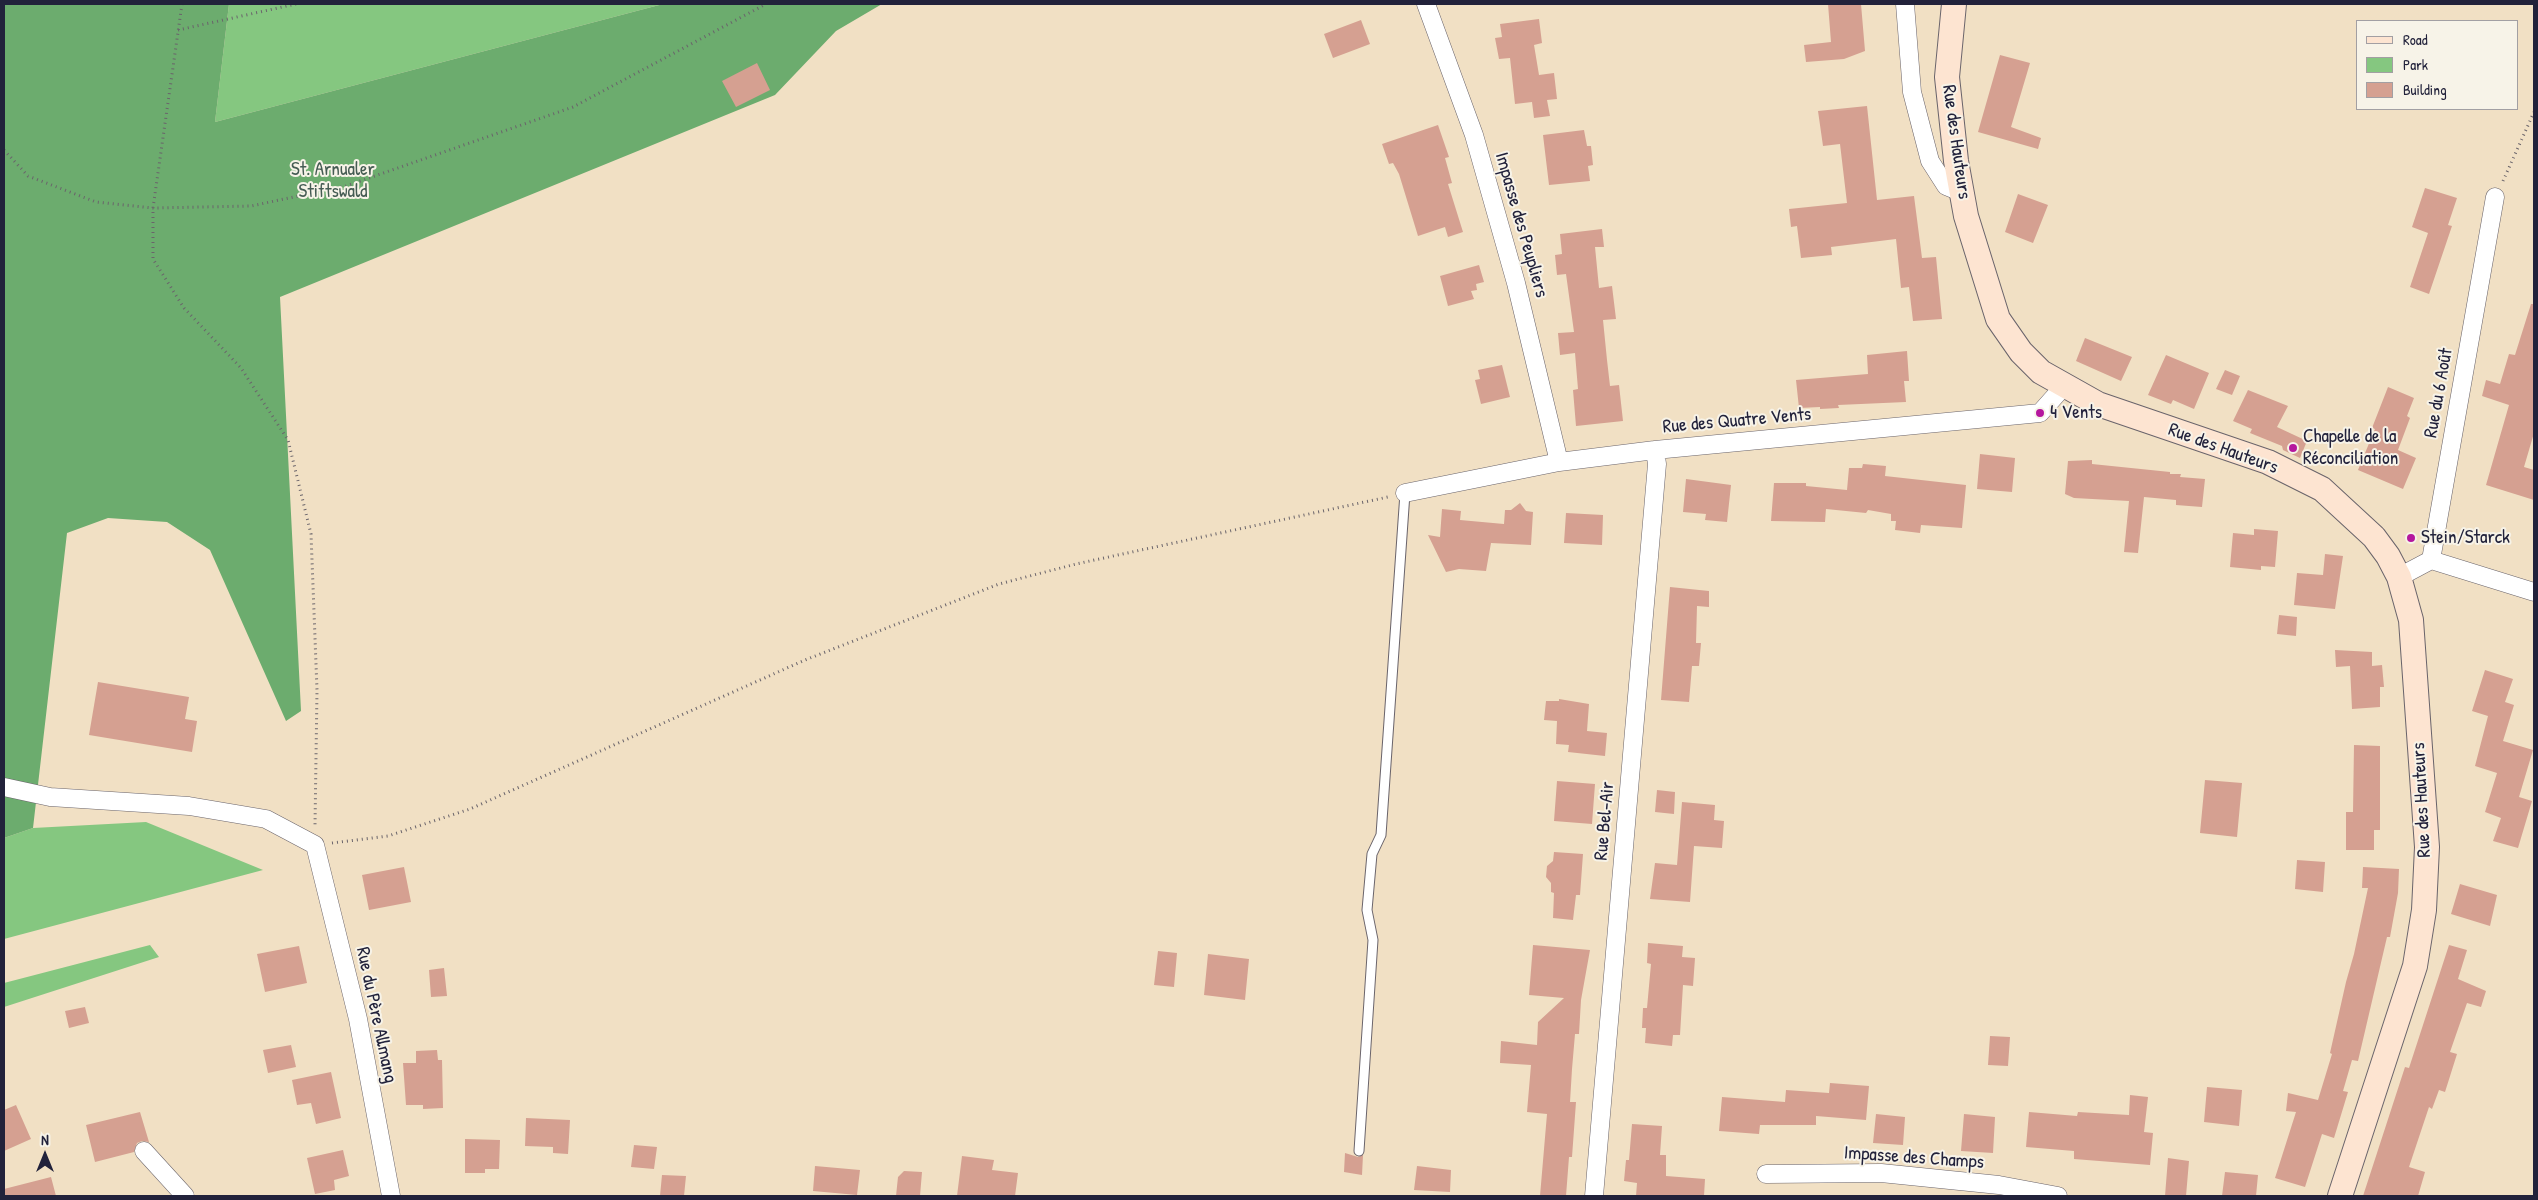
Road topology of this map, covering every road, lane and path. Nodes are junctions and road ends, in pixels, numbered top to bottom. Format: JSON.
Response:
{"nodes":[{"id":1,"x":182,"y":4,"type":"edge"},
{"id":2,"x":296,"y":4,"type":"edge"},
{"id":3,"x":766,"y":4,"type":"edge"},
{"id":4,"x":1426,"y":4,"type":"edge"},
{"id":5,"x":1905,"y":4,"type":"edge"},
{"id":6,"x":1954,"y":4,"type":"edge"},
{"id":7,"x":178,"y":30,"type":"junction"},
{"id":8,"x":2534,"y":112,"type":"edge"},
{"id":9,"x":4,"y":150,"type":"edge"},
{"id":10,"x":1963,"y":193,"type":"junction"},
{"id":11,"x":2495,"y":197,"type":"joint"},
{"id":12,"x":153,"y":208,"type":"junction"},
{"id":13,"x":2064,"y":386,"type":"junction"},
{"id":14,"x":1654,"y":450,"type":"junction"},
{"id":15,"x":1559,"y":462,"type":"junction"},
{"id":16,"x":1406,"y":493,"type":"junction"},
{"id":17,"x":2431,"y":560,"type":"junction"},
{"id":18,"x":2399,"y":577,"type":"junction"},
{"id":19,"x":2534,"y":592,"type":"edge"},
{"id":20,"x":4,"y":786,"type":"edge"},
{"id":21,"x":315,"y":844,"type":"junction"},
{"id":22,"x":144,"y":1151,"type":"dead end"},
{"id":23,"x":1359,"y":1151,"type":"dead end"},
{"id":24,"x":1766,"y":1174,"type":"dead end"},
{"id":25,"x":185,"y":1196,"type":"edge"},
{"id":26,"x":391,"y":1196,"type":"edge"},
{"id":27,"x":1594,"y":1196,"type":"edge"},
{"id":28,"x":2058,"y":1196,"type":"edge"},
{"id":29,"x":2340,"y":1196,"type":"edge"}],
"edges":[{"from":1,"to":7,"type":"path"},
{"from":2,"to":7,"type":"path"},
{"from":3,"to":12,"type":"path"},
{"from":4,"to":15,"type":"street","name":"Impasse des Peupliers"},
{"from":5,"to":10,"type":"street"},
{"from":6,"to":10,"type":"street","name":"Rue des Hauteurs"},
{"from":7,"to":12,"type":"path"},
{"from":8,"to":11,"type":"path"},
{"from":9,"to":12,"type":"path"},
{"from":10,"to":13,"type":"street","name":"Rue des Hauteurs"},
{"from":11,"to":17,"type":"street","name":"Rue du 6 Août"},
{"from":12,"to":21,"type":"path"},
{"from":13,"to":14,"type":"street","name":"Rue des Quatre Vents"},
{"from":13,"to":18,"type":"street","name":"Rue des Hauteurs"},
{"from":14,"to":15,"type":"street","name":"Rue des Quatre Vents"},
{"from":14,"to":27,"type":"street","name":"Rue Bel-Air"},
{"from":15,"to":16,"type":"street","name":"Rue des Quatre Vents"},
{"from":16,"to":21,"type":"path"},
{"from":16,"to":23,"type":"lane"},
{"from":17,"to":18,"type":"street"},
{"from":17,"to":19,"type":"street"},
{"from":18,"to":29,"type":"street","name":"Rue des Hauteurs"},
{"from":20,"to":21,"type":"street"},
{"from":21,"to":26,"type":"street","name":"Rue du Père Allmang"},
{"from":22,"to":25,"type":"street"},
{"from":24,"to":28,"type":"street","name":"Impasse des Champs"}]}
